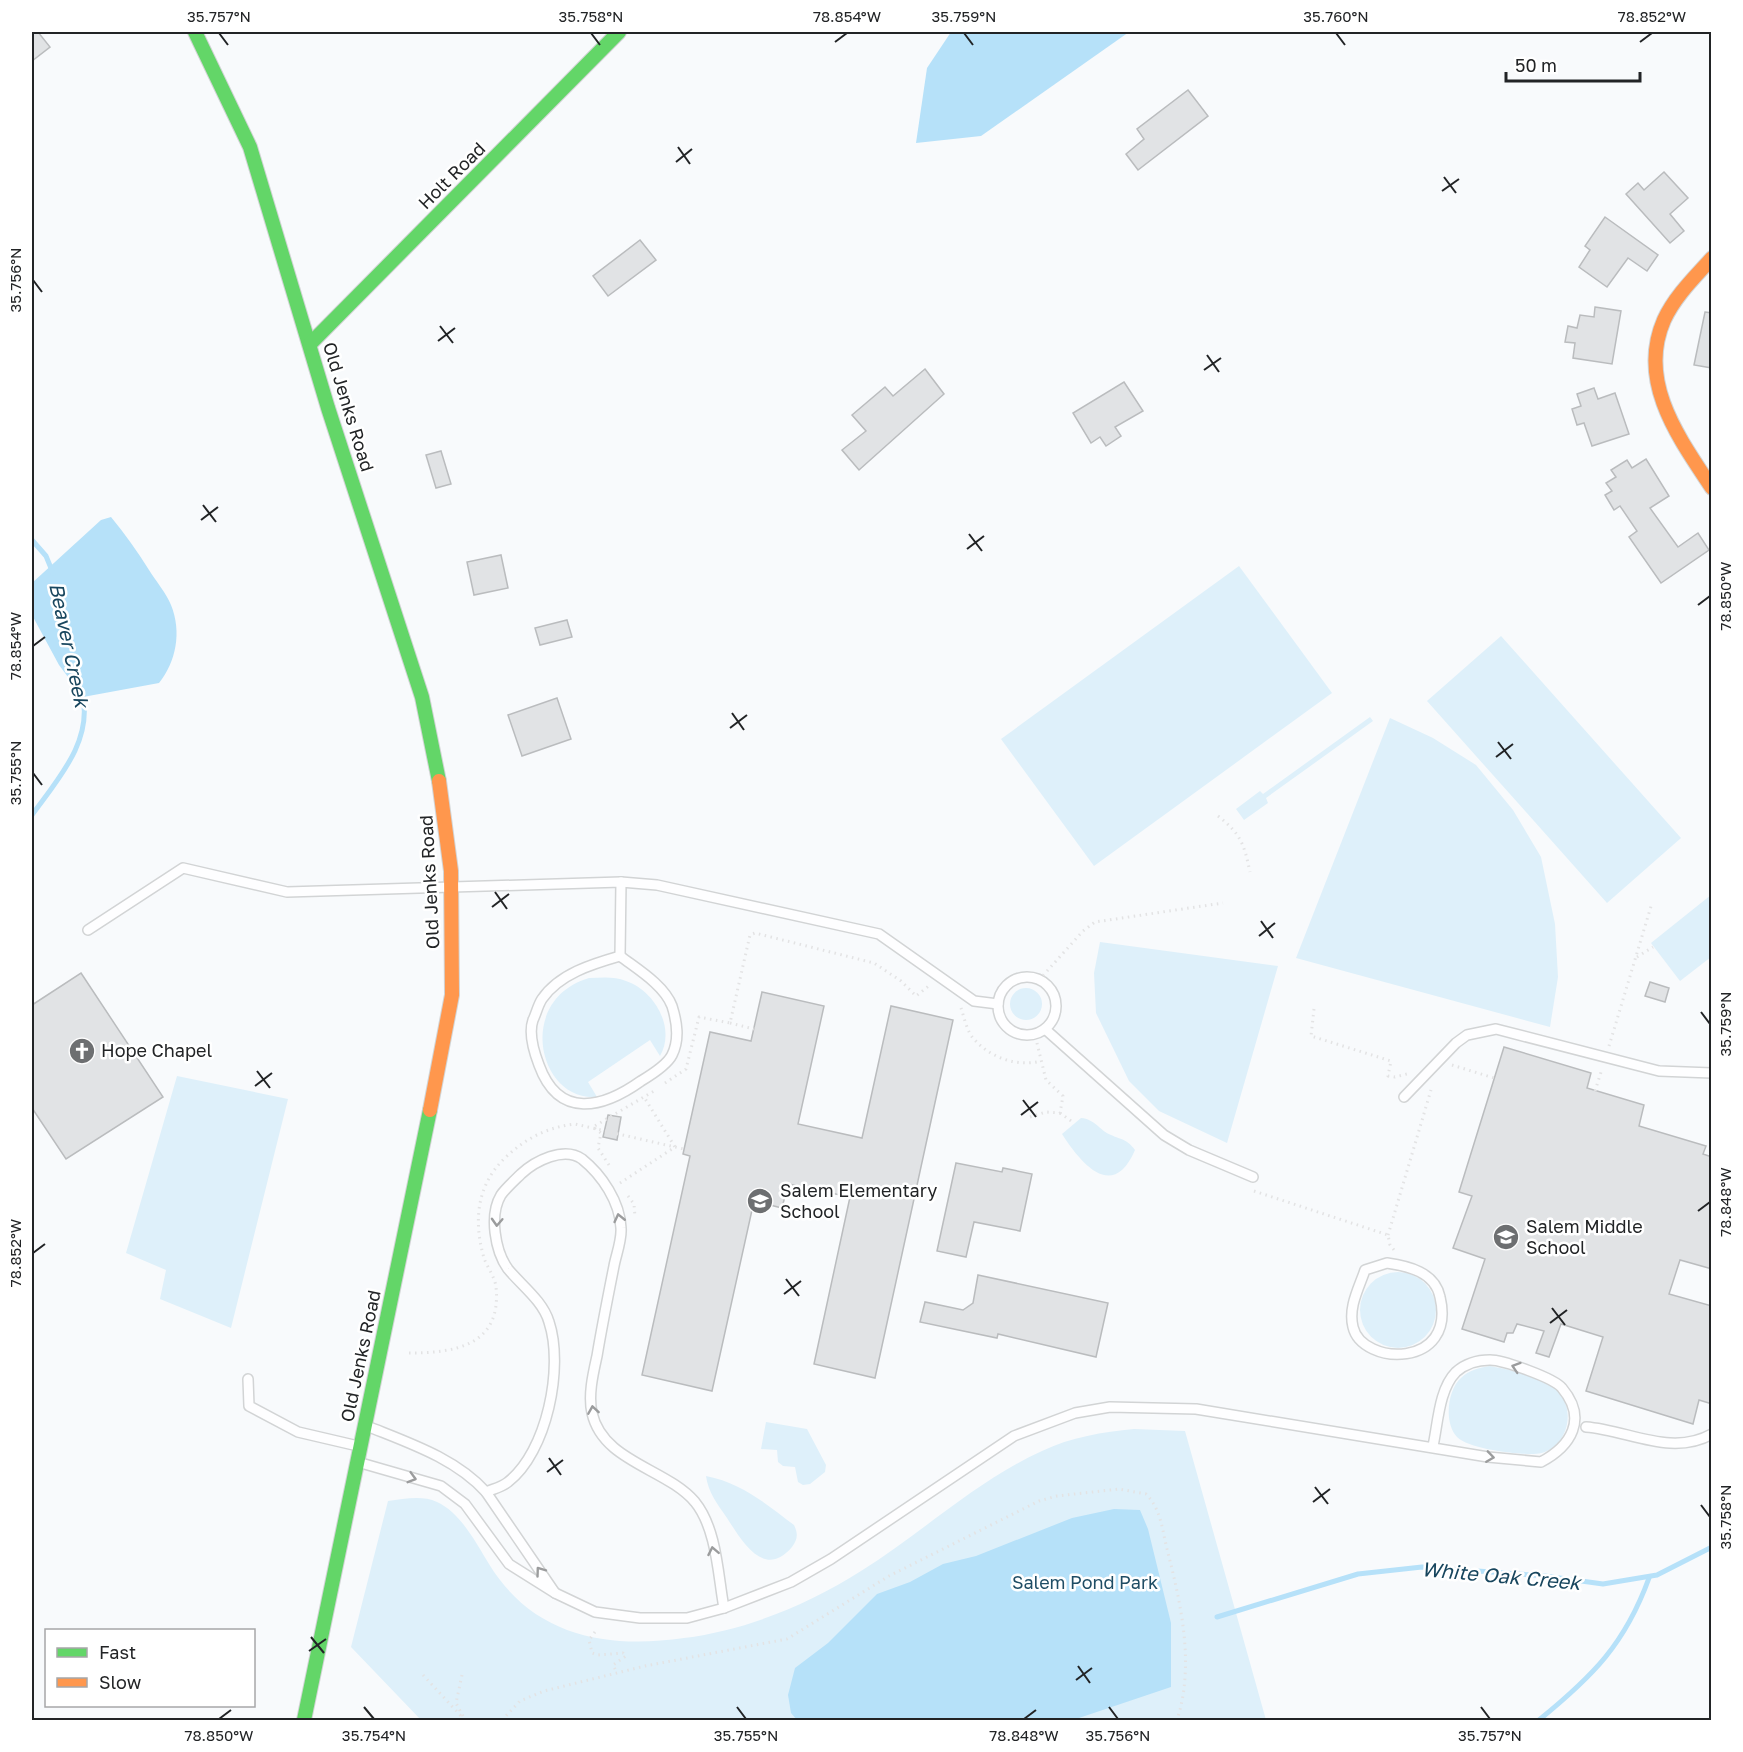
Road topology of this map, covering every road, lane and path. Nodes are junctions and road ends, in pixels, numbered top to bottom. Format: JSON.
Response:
{"nodes":[{"id":1,"x":195,"y":32,"type":"edge"},
{"id":2,"x":619,"y":32,"type":"edge"},
{"id":3,"x":1712,"y":258,"type":"edge"},
{"id":4,"x":310,"y":344,"type":"junction"},
{"id":5,"x":1712,"y":488,"type":"edge"},
{"id":6,"x":1218,"y":816,"type":"dead end"},
{"id":7,"x":1250,"y":872,"type":"dead end"},
{"id":8,"x":621,"y":882,"type":"junction"},
{"id":9,"x":451,"y":888,"type":"junction"},
{"id":10,"x":1223,"y":903,"type":"dead end"},
{"id":11,"x":1652,"y":903,"type":"dead end"},
{"id":12,"x":88,"y":930,"type":"dead end"},
{"id":13,"x":1653,"y":947,"type":"dead end"},
{"id":14,"x":620,"y":956,"type":"junction"},
{"id":15,"x":1635,"y":958,"type":"junction"},
{"id":16,"x":1039,"y":980,"type":"junction"},
{"id":17,"x":933,"y":984,"type":"dead end"},
{"id":18,"x":998,"y":1004,"type":"junction"},
{"id":19,"x":960,"y":1007,"type":"dead end"},
{"id":20,"x":1314,"y":1009,"type":"dead end"},
{"id":21,"x":730,"y":1023,"type":"junction"},
{"id":22,"x":754,"y":1029,"type":"dead end"},
{"id":23,"x":1045,"y":1029,"type":"junction"},
{"id":24,"x":1035,"y":1034,"type":"junction"},
{"id":25,"x":1605,"y":1059,"type":"junction"},
{"id":26,"x":1439,"y":1060,"type":"junction"},
{"id":27,"x":1041,"y":1061,"type":"junction"},
{"id":28,"x":1411,"y":1071,"type":"dead end"},
{"id":29,"x":1712,"y":1073,"type":"edge"},
{"id":30,"x":1494,"y":1078,"type":"dead end"},
{"id":31,"x":1433,"y":1082,"type":"dead end"},
{"id":32,"x":1595,"y":1090,"type":"dead end"},
{"id":33,"x":1404,"y":1097,"type":"dead end"},
{"id":34,"x":644,"y":1098,"type":"junction"},
{"id":35,"x":1060,"y":1113,"type":"junction"},
{"id":36,"x":1030,"y":1118,"type":"dead end"},
{"id":37,"x":1074,"y":1123,"type":"dead end"},
{"id":38,"x":605,"y":1130,"type":"dead end"},
{"id":39,"x":675,"y":1147,"type":"junction"},
{"id":40,"x":701,"y":1153,"type":"dead end"},
{"id":41,"x":1253,"y":1177,"type":"dead end"},
{"id":42,"x":620,"y":1183,"type":"junction"},
{"id":43,"x":1248,"y":1189,"type":"dead end"},
{"id":44,"x":634,"y":1226,"type":"dead end"},
{"id":45,"x":1388,"y":1235,"type":"junction"},
{"id":46,"x":1396,"y":1253,"type":"dead end"},
{"id":47,"x":1365,"y":1270,"type":"joint"},
{"id":48,"x":248,"y":1378,"type":"dead end"},
{"id":49,"x":365,"y":1425,"type":"junction"},
{"id":50,"x":1586,"y":1426,"type":"dead end"},
{"id":51,"x":1712,"y":1434,"type":"edge"},
{"id":52,"x":360,"y":1446,"type":"junction"},
{"id":53,"x":1433,"y":1446,"type":"junction"},
{"id":54,"x":356,"y":1462,"type":"junction"},
{"id":55,"x":486,"y":1492,"type":"junction"},
{"id":56,"x":555,"y":1593,"type":"junction"},
{"id":57,"x":723,"y":1608,"type":"junction"},
{"id":58,"x":595,"y":1632,"type":"dead end"},
{"id":59,"x":617,"y":1674,"type":"junction"},
{"id":60,"x":462,"y":1675,"type":"dead end"},
{"id":61,"x":423,"y":1676,"type":"dead end"},
{"id":62,"x":461,"y":1716,"type":"junction"},
{"id":63,"x":304,"y":1720,"type":"edge"},
{"id":64,"x":465,"y":1720,"type":"edge"},
{"id":65,"x":502,"y":1720,"type":"edge"},
{"id":66,"x":1177,"y":1720,"type":"edge"}],
"edges":[{"from":1,"to":4,"type":"street","name":"Old Jenks Road"},
{"from":2,"to":4,"type":"street","name":"Holt Road"},
{"from":3,"to":5,"type":"street"},
{"from":4,"to":9,"type":"street","name":"Old Jenks Road"},
{"from":6,"to":7,"type":"path"},
{"from":8,"to":9,"type":"lane"},
{"from":8,"to":14,"type":"lane"},
{"from":8,"to":18,"type":"lane"},
{"from":9,"to":12,"type":"lane"},
{"from":9,"to":49,"type":"street","name":"Old Jenks Road"},
{"from":10,"to":16,"type":"path"},
{"from":11,"to":15,"type":"path"},
{"from":13,"to":15,"type":"path"},
{"from":14,"to":14,"type":"lane"},
{"from":15,"to":25,"type":"path"},
{"from":16,"to":18,"type":"lane"},
{"from":16,"to":23,"type":"lane"},
{"from":17,"to":21,"type":"path"},
{"from":18,"to":24,"type":"lane"},
{"from":19,"to":27,"type":"path"},
{"from":20,"to":28,"type":"path"},
{"from":21,"to":22,"type":"path"},
{"from":21,"to":34,"type":"path"},
{"from":23,"to":24,"type":"lane"},
{"from":23,"to":41,"type":"lane"},
{"from":24,"to":27,"type":"path"},
{"from":25,"to":26,"type":"lane"},
{"from":25,"to":29,"type":"lane"},
{"from":25,"to":32,"type":"path"},
{"from":26,"to":30,"type":"path"},
{"from":26,"to":33,"type":"lane"},
{"from":27,"to":35,"type":"path"},
{"from":31,"to":45,"type":"path"},
{"from":34,"to":39,"type":"path"},
{"from":34,"to":42,"type":"path"},
{"from":35,"to":36,"type":"path"},
{"from":35,"to":37,"type":"path"},
{"from":38,"to":39,"type":"path"},
{"from":39,"to":40,"type":"path"},
{"from":39,"to":42,"type":"path"},
{"from":42,"to":44,"type":"path"},
{"from":43,"to":45,"type":"path"},
{"from":45,"to":46,"type":"path"},
{"from":47,"to":47,"type":"lane"},
{"from":48,"to":52,"type":"lane"},
{"from":49,"to":52,"type":"street","name":"Old Jenks Road"},
{"from":49,"to":55,"type":"lane"},
{"from":50,"to":51,"type":"lane"},
{"from":52,"to":54,"type":"street","name":"Old Jenks Road"},
{"from":53,"to":53,"type":"lane","one_way":true},
{"from":53,"to":57,"type":"lane"},
{"from":54,"to":56,"type":"lane","one_way":true},
{"from":54,"to":63,"type":"street","name":"Old Jenks Road"},
{"from":56,"to":55,"type":"lane","one_way":true},
{"from":57,"to":55,"type":"lane","one_way":true},
{"from":56,"to":57,"type":"lane"},
{"from":58,"to":59,"type":"path"},
{"from":59,"to":65,"type":"path"},
{"from":59,"to":66,"type":"path"},
{"from":60,"to":62,"type":"path"},
{"from":61,"to":62,"type":"path"},
{"from":62,"to":64,"type":"path"}]}
